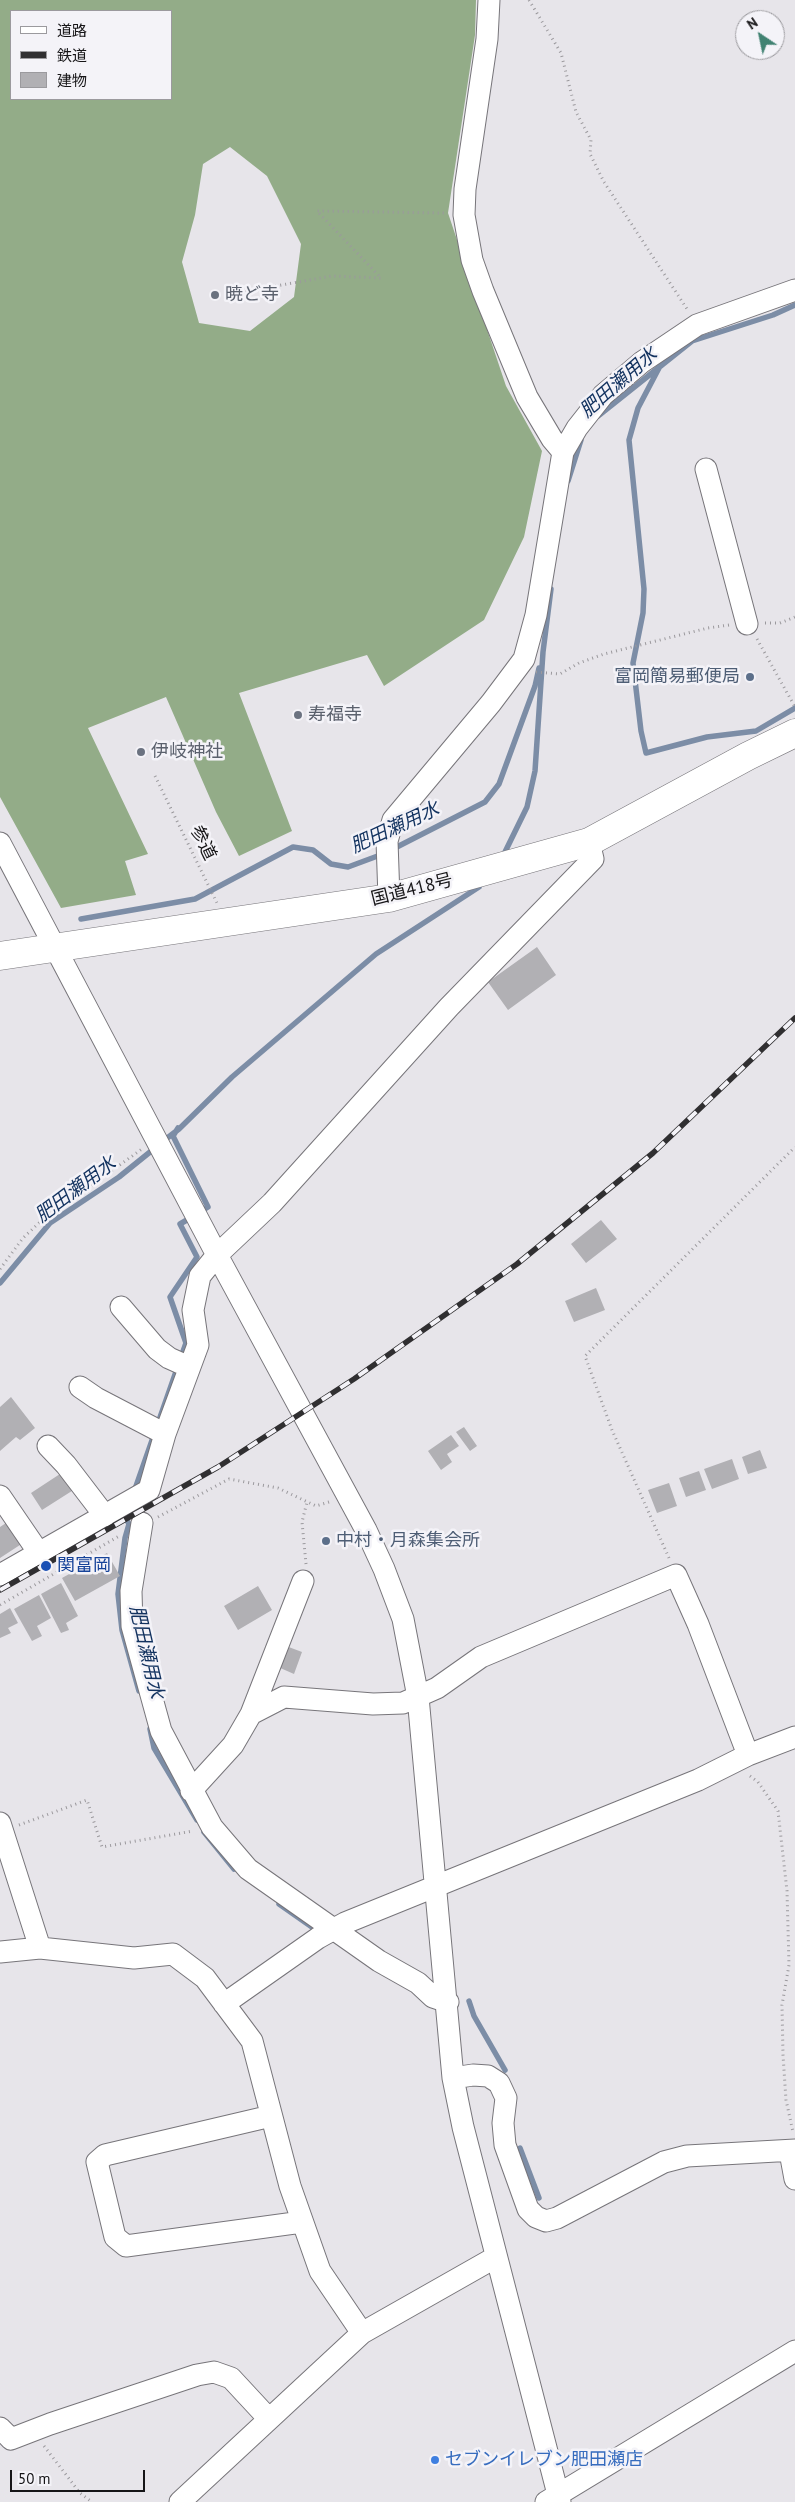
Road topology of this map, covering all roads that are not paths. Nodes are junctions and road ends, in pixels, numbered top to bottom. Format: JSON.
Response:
{"nodes":[{"id":1,"x":489,"y":0,"type":"edge"},
{"id":2,"x":795,"y":290,"type":"edge"},
{"id":3,"x":563,"y":452,"type":"junction"},
{"id":4,"x":706,"y":469,"type":"dead end"},
{"id":5,"x":747,"y":624,"type":"road end"},
{"id":6,"x":795,"y":733,"type":"edge"},
{"id":7,"x":589,"y":842,"type":"junction"},
{"id":8,"x":0,"y":843,"type":"edge"},
{"id":9,"x":389,"y":898,"type":"junction"},
{"id":10,"x":54,"y":946,"type":"junction"},
{"id":11,"x":0,"y":956,"type":"edge"},
{"id":12,"x":217,"y":1255,"type":"junction"},
{"id":13,"x":121,"y":1307,"type":"dead end"},
{"id":14,"x":189,"y":1367,"type":"junction"},
{"id":15,"x":80,"y":1386,"type":"dead end"},
{"id":16,"x":165,"y":1434,"type":"junction"},
{"id":17,"x":48,"y":1446,"type":"dead end"},
{"id":18,"x":0,"y":1496,"type":"edge"},
{"id":19,"x":105,"y":1516,"type":"junction"},
{"id":20,"x":142,"y":1523,"type":"road end"},
{"id":21,"x":39,"y":1553,"type":"junction"},
{"id":22,"x":0,"y":1575,"type":"edge"},
{"id":23,"x":304,"y":1581,"type":"road end"},
{"id":24,"x":418,"y":1698,"type":"junction"},
{"id":25,"x":251,"y":1714,"type":"junction"},
{"id":26,"x":795,"y":1738,"type":"edge"},
{"id":27,"x":748,"y":1756,"type":"junction"},
{"id":28,"x":191,"y":1791,"type":"junction"},
{"id":29,"x":1,"y":1827,"type":"edge"},
{"id":30,"x":435,"y":1886,"type":"junction"},
{"id":31,"x":334,"y":1928,"type":"junction"},
{"id":32,"x":40,"y":1948,"type":"junction"},
{"id":33,"x":0,"y":1952,"type":"edge"},
{"id":34,"x":448,"y":2002,"type":"junction"},
{"id":35,"x":224,"y":2004,"type":"junction"},
{"id":36,"x":453,"y":2078,"type":"junction"},
{"id":37,"x":271,"y":2116,"type":"junction"},
{"id":38,"x":794,"y":2148,"type":"edge"},
{"id":39,"x":795,"y":2179,"type":"edge"},
{"id":40,"x":302,"y":2222,"type":"junction"},
{"id":41,"x":496,"y":2256,"type":"junction"},
{"id":42,"x":362,"y":2333,"type":"junction"},
{"id":43,"x":795,"y":2351,"type":"edge"},
{"id":44,"x":269,"y":2419,"type":"junction"},
{"id":45,"x":0,"y":2428,"type":"edge"},
{"id":46,"x":555,"y":2500,"type":"edge"},
{"id":47,"x":180,"y":2502,"type":"edge"}],
"edges":[{"from":1,"to":3,"type":"street"},
{"from":2,"to":3,"type":"street"},
{"from":3,"to":9,"type":"street"},
{"from":4,"to":5,"type":"street"},
{"from":6,"to":7,"type":"highway","name":"国道418号"},
{"from":7,"to":9,"type":"highway","name":"国道418号"},
{"from":7,"to":12,"type":"street"},
{"from":8,"to":10,"type":"street"},
{"from":9,"to":10,"type":"highway","name":"国道418号"},
{"from":10,"to":11,"type":"highway","name":"国道418号"},
{"from":10,"to":12,"type":"street"},
{"from":12,"to":14,"type":"street"},
{"from":12,"to":24,"type":"street"},
{"from":13,"to":14,"type":"street"},
{"from":14,"to":16,"type":"street"},
{"from":15,"to":16,"type":"street"},
{"from":16,"to":19,"type":"street"},
{"from":17,"to":19,"type":"street"},
{"from":18,"to":21,"type":"street"},
{"from":19,"to":21,"type":"street"},
{"from":20,"to":28,"type":"street"},
{"from":21,"to":22,"type":"street"},
{"from":23,"to":25,"type":"street"},
{"from":24,"to":25,"type":"street"},
{"from":24,"to":27,"type":"street"},
{"from":24,"to":30,"type":"street"},
{"from":25,"to":28,"type":"street"},
{"from":26,"to":27,"type":"street"},
{"from":27,"to":30,"type":"street"},
{"from":28,"to":31,"type":"street"},
{"from":29,"to":32,"type":"street"},
{"from":30,"to":31,"type":"street"},
{"from":30,"to":34,"type":"street"},
{"from":31,"to":34,"type":"street"},
{"from":31,"to":35,"type":"street"},
{"from":32,"to":33,"type":"street"},
{"from":32,"to":35,"type":"street"},
{"from":34,"to":36,"type":"street"},
{"from":35,"to":37,"type":"street"},
{"from":36,"to":38,"type":"street"},
{"from":36,"to":41,"type":"street"},
{"from":37,"to":40,"type":"street"},
{"from":37,"to":40,"type":"street"},
{"from":38,"to":39,"type":"street"},
{"from":40,"to":42,"type":"street"},
{"from":41,"to":42,"type":"street"},
{"from":41,"to":46,"type":"street"},
{"from":42,"to":44,"type":"street"},
{"from":43,"to":46,"type":"street"},
{"from":44,"to":45,"type":"street"},
{"from":44,"to":47,"type":"street"}]}
